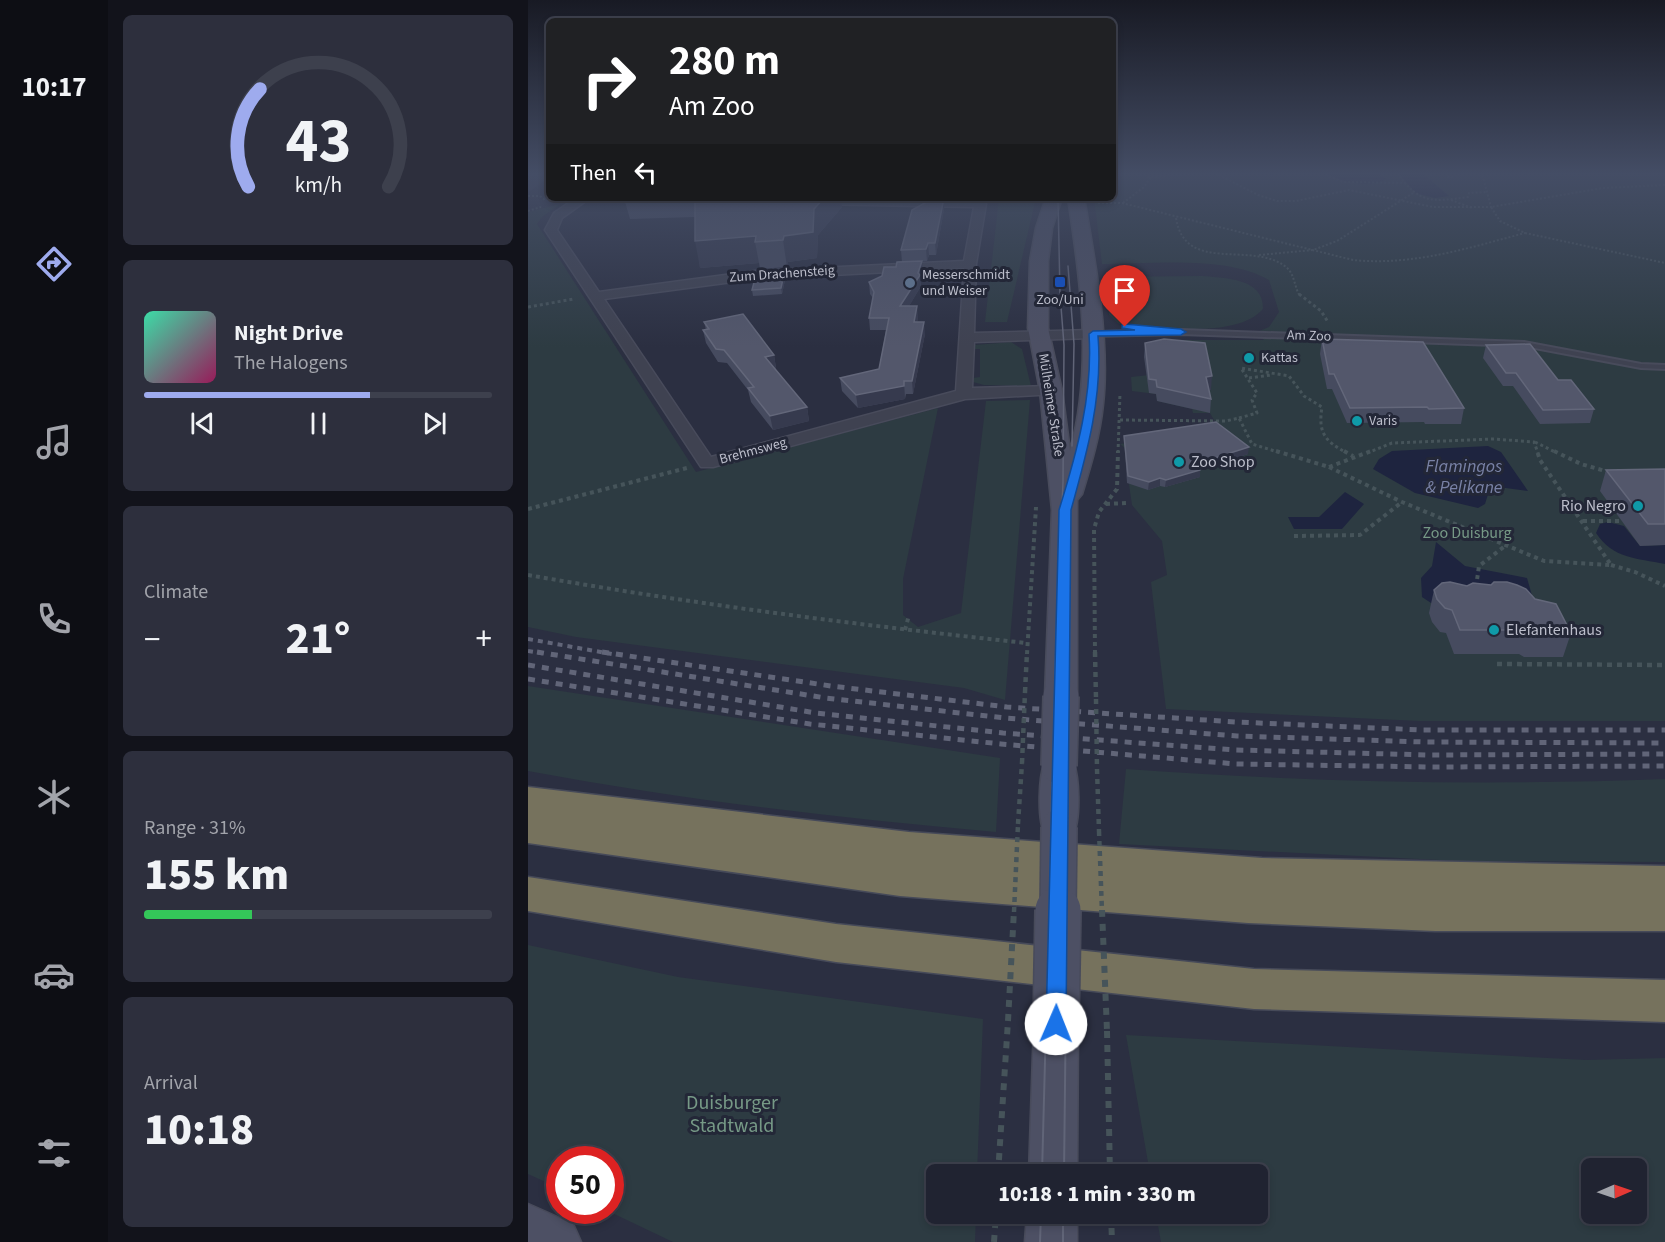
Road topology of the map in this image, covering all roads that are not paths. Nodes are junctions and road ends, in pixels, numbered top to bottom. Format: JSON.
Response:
{"nodes":[{"id":1,"x":552,"y":231,"type":"edge"},
{"id":2,"x":976,"y":231,"type":"edge"},
{"id":3,"x":1044,"y":231,"type":"edge"},
{"id":4,"x":1080,"y":231,"type":"edge"},
{"id":5,"x":970,"y":264,"type":"junction"},
{"id":6,"x":595,"y":296,"type":"junction"},
{"id":7,"x":1093,"y":330,"type":"junction"},
{"id":8,"x":1039,"y":332,"type":"junction"},
{"id":9,"x":967,"y":334,"type":"junction"},
{"id":10,"x":1665,"y":367,"type":"edge"},
{"id":11,"x":1051,"y":391,"type":"junction"},
{"id":12,"x":964,"y":394,"type":"junction"},
{"id":13,"x":1065,"y":510,"type":"junction"},
{"id":14,"x":528,"y":802,"type":"edge"},
{"id":15,"x":528,"y":828,"type":"edge"},
{"id":16,"x":1665,"y":883,"type":"edge"},
{"id":17,"x":528,"y":894,"type":"edge"},
{"id":18,"x":1665,"y":913,"type":"edge"},
{"id":19,"x":1665,"y":1001,"type":"edge"},
{"id":20,"x":1053,"y":1164,"type":"edge"},
{"id":21,"x":1052,"y":1224,"type":"edge"},
{"id":22,"x":1051,"y":1242,"type":"edge"}],
"edges":[{"from":1,"to":6,"type":"street","name":"Brehmsweg"},
{"from":2,"to":5,"type":"street"},
{"from":3,"to":8,"type":"main road","name":"Mülheimer Straße"},
{"from":4,"to":7,"type":"main road","name":"Mülheimer Straße"},
{"from":5,"to":6,"type":"street","name":"Zum Drachensteig"},
{"from":5,"to":9,"type":"street"},
{"from":6,"to":12,"type":"street","name":"Brehmsweg"},
{"from":7,"to":8,"type":"street","name":"Mülheimer Straße"},
{"from":7,"to":10,"type":"lane","name":"Am Zoo"},
{"from":7,"to":13,"type":"main road","name":"Mülheimer Straße"},
{"from":8,"to":9,"type":"street","name":"Mülheimer Straße"},
{"from":8,"to":11,"type":"main road","name":"Mülheimer Straße"},
{"from":9,"to":12,"type":"street"},
{"from":11,"to":12,"type":"street","name":"Brehmsweg"},
{"from":11,"to":13,"type":"main road","name":"Mülheimer Straße"},
{"from":13,"to":20,"type":"main road","name":"Mülheimer Straße","bridge":true},
{"from":14,"to":16,"type":"highway"},
{"from":15,"to":18,"type":"highway"},
{"from":17,"to":19,"type":"highway"},
{"from":21,"to":22,"type":"main road"}]}
